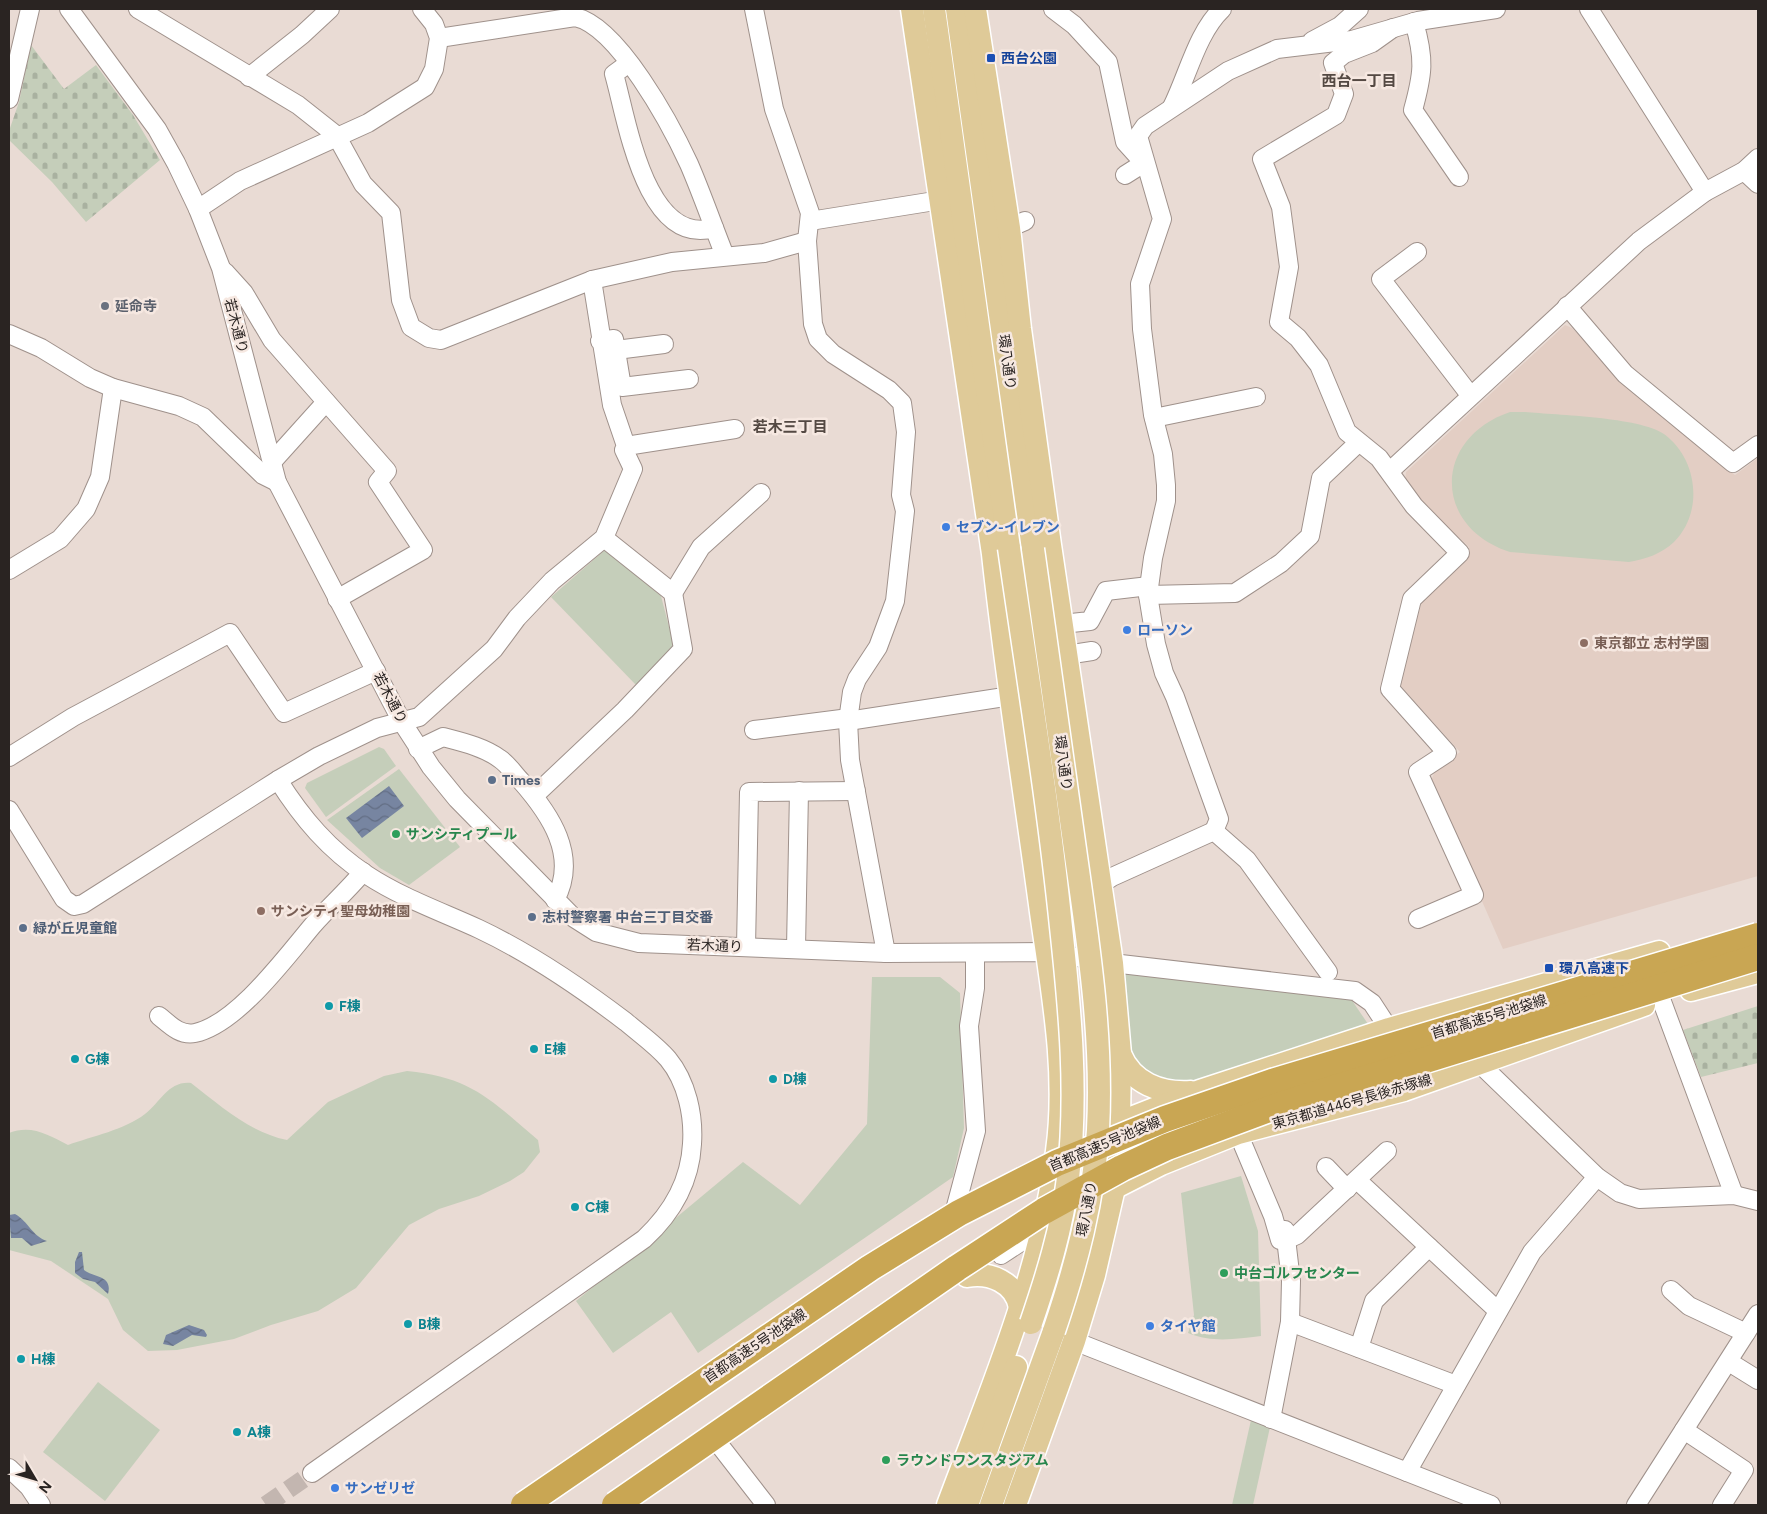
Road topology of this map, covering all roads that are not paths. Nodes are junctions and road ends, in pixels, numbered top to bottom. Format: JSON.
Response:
{"nodes":[{"id":1,"x":30,"y":9,"type":"edge"},
{"id":2,"x":69,"y":9,"type":"edge"},
{"id":3,"x":138,"y":9,"type":"edge"},
{"id":4,"x":330,"y":9,"type":"edge"},
{"id":5,"x":422,"y":9,"type":"edge"},
{"id":6,"x":754,"y":9,"type":"edge"},
{"id":7,"x":912,"y":9,"type":"edge"},
{"id":8,"x":934,"y":9,"type":"edge"},
{"id":9,"x":957,"y":9,"type":"edge"},
{"id":10,"x":975,"y":9,"type":"edge"},
{"id":11,"x":1053,"y":9,"type":"edge"},
{"id":12,"x":1222,"y":9,"type":"edge"},
{"id":13,"x":1359,"y":9,"type":"edge"},
{"id":14,"x":1496,"y":9,"type":"edge"},
{"id":15,"x":1589,"y":9,"type":"edge"},
{"id":16,"x":1414,"y":22,"type":"junction"},
{"id":17,"x":1393,"y":28,"type":"junction"},
{"id":18,"x":439,"y":38,"type":"junction"},
{"id":19,"x":1301,"y":46,"type":"junction"},
{"id":20,"x":629,"y":63,"type":"junction"},
{"id":21,"x":249,"y":76,"type":"junction"},
{"id":22,"x":9,"y":99,"type":"edge"},
{"id":23,"x":1171,"y":109,"type":"junction"},
{"id":24,"x":336,"y":136,"type":"junction"},
{"id":25,"x":1758,"y":158,"type":"edge"},
{"id":26,"x":1144,"y":163,"type":"junction"},
{"id":27,"x":1744,"y":171,"type":"junction"},
{"id":28,"x":1126,"y":175,"type":"dead end"},
{"id":29,"x":1459,"y":177,"type":"dead end"},
{"id":30,"x":1758,"y":184,"type":"edge"},
{"id":31,"x":1705,"y":192,"type":"junction"},
{"id":32,"x":941,"y":200,"type":"junction"},
{"id":33,"x":198,"y":210,"type":"junction"},
{"id":34,"x":810,"y":221,"type":"junction"},
{"id":35,"x":714,"y":228,"type":"junction"},
{"id":36,"x":807,"y":241,"type":"junction"},
{"id":37,"x":1416,"y":252,"type":"dead end"},
{"id":38,"x":725,"y":256,"type":"junction"},
{"id":39,"x":221,"y":268,"type":"junction"},
{"id":40,"x":592,"y":280,"type":"junction"},
{"id":41,"x":1567,"y":306,"type":"junction"},
{"id":42,"x":1012,"y":330,"type":"junction"},
{"id":43,"x":9,"y":334,"type":"edge"},
{"id":44,"x":970,"y":334,"type":"junction"},
{"id":45,"x":600,"y":340,"type":"junction"},
{"id":46,"x":664,"y":344,"type":"dead end"},
{"id":47,"x":616,"y":350,"type":"junction"},
{"id":48,"x":689,"y":379,"type":"dead end"},
{"id":49,"x":113,"y":388,"type":"junction"},
{"id":50,"x":1470,"y":395,"type":"junction"},
{"id":51,"x":1256,"y":398,"type":"dead end"},
{"id":52,"x":326,"y":402,"type":"junction"},
{"id":53,"x":1154,"y":418,"type":"junction"},
{"id":54,"x":735,"y":429,"type":"dead end"},
{"id":55,"x":1358,"y":443,"type":"junction"},
{"id":56,"x":626,"y":446,"type":"junction"},
{"id":57,"x":1758,"y":446,"type":"edge"},
{"id":58,"x":272,"y":462,"type":"junction"},
{"id":59,"x":1390,"y":471,"type":"junction"},
{"id":60,"x":278,"y":482,"type":"junction"},
{"id":61,"x":761,"y":493,"type":"dead end"},
{"id":62,"x":604,"y":538,"type":"junction"},
{"id":63,"x":1041,"y":547,"type":"junction"},
{"id":64,"x":1001,"y":551,"type":"junction"},
{"id":65,"x":9,"y":570,"type":"edge"},
{"id":66,"x":1149,"y":591,"type":"junction"},
{"id":67,"x":673,"y":593,"type":"junction"},
{"id":68,"x":337,"y":599,"type":"junction"},
{"id":69,"x":1062,"y":624,"type":"junction"},
{"id":70,"x":1092,"y":651,"type":"dead end"},
{"id":71,"x":1066,"y":655,"type":"junction"},
{"id":72,"x":376,"y":671,"type":"junction"},
{"id":73,"x":1011,"y":696,"type":"junction"},
{"id":74,"x":848,"y":720,"type":"junction"},
{"id":75,"x":402,"y":722,"type":"junction"},
{"id":76,"x":754,"y":730,"type":"dead end"},
{"id":77,"x":418,"y":749,"type":"junction"},
{"id":78,"x":9,"y":757,"type":"edge"},
{"id":79,"x":278,"y":780,"type":"junction"},
{"id":80,"x":799,"y":791,"type":"junction"},
{"id":81,"x":856,"y":791,"type":"junction"},
{"id":82,"x":534,"y":796,"type":"junction"},
{"id":83,"x":9,"y":810,"type":"edge"},
{"id":84,"x":1214,"y":830,"type":"junction"},
{"id":85,"x":363,"y":872,"type":"junction"},
{"id":86,"x":1100,"y":885,"type":"junction"},
{"id":87,"x":1039,"y":896,"type":"junction"},
{"id":88,"x":554,"y":900,"type":"junction"},
{"id":89,"x":1418,"y":919,"type":"dead end"},
{"id":90,"x":1758,"y":924,"type":"edge"},
{"id":91,"x":1758,"y":936,"type":"edge"},
{"id":92,"x":746,"y":947,"type":"junction"},
{"id":93,"x":796,"y":948,"type":"junction"},
{"id":94,"x":886,"y":952,"type":"junction"},
{"id":95,"x":1046,"y":952,"type":"junction"},
{"id":96,"x":975,"y":953,"type":"junction"},
{"id":97,"x":1758,"y":957,"type":"edge"},
{"id":98,"x":1112,"y":963,"type":"junction"},
{"id":99,"x":1328,"y":972,"type":"dead end"},
{"id":100,"x":1758,"y":972,"type":"edge"},
{"id":101,"x":1661,"y":999,"type":"junction"},
{"id":102,"x":159,"y":1016,"type":"dead end"},
{"id":103,"x":1389,"y":1029,"type":"junction"},
{"id":104,"x":1120,"y":1054,"type":"junction"},
{"id":105,"x":1479,"y":1063,"type":"junction"},
{"id":106,"x":1200,"y":1091,"type":"junction"},
{"id":107,"x":1119,"y":1122,"type":"junction"},
{"id":108,"x":1238,"y":1133,"type":"junction"},
{"id":109,"x":1057,"y":1150,"type":"junction"},
{"id":110,"x":1387,"y":1151,"type":"dead end"},
{"id":111,"x":1326,"y":1166,"type":"dead end"},
{"id":112,"x":1597,"y":1176,"type":"junction"},
{"id":113,"x":1271,"y":1182,"type":"dead end"},
{"id":114,"x":1352,"y":1185,"type":"junction"},
{"id":115,"x":1114,"y":1188,"type":"junction"},
{"id":116,"x":1734,"y":1195,"type":"junction"},
{"id":117,"x":1758,"y":1201,"type":"edge"},
{"id":118,"x":956,"y":1206,"type":"junction"},
{"id":119,"x":1042,"y":1228,"type":"junction"},
{"id":120,"x":1286,"y":1240,"type":"junction"},
{"id":121,"x":1429,"y":1247,"type":"junction"},
{"id":122,"x":967,"y":1276,"type":"junction"},
{"id":123,"x":1670,"y":1290,"type":"dead end"},
{"id":124,"x":1020,"y":1306,"type":"junction"},
{"id":125,"x":1498,"y":1311,"type":"junction"},
{"id":126,"x":1758,"y":1314,"type":"edge"},
{"id":127,"x":1290,"y":1322,"type":"junction"},
{"id":128,"x":1746,"y":1333,"type":"junction"},
{"id":129,"x":1074,"y":1340,"type":"junction"},
{"id":130,"x":1359,"y":1348,"type":"junction"},
{"id":131,"x":1729,"y":1362,"type":"junction"},
{"id":132,"x":1758,"y":1380,"type":"edge"},
{"id":133,"x":1456,"y":1385,"type":"junction"},
{"id":134,"x":1271,"y":1420,"type":"junction"},
{"id":135,"x":1684,"y":1430,"type":"junction"},
{"id":136,"x":721,"y":1447,"type":"junction"},
{"id":137,"x":9,"y":1468,"type":"edge"},
{"id":138,"x":1407,"y":1472,"type":"junction"},
{"id":139,"x":312,"y":1473,"type":"tunnel mouth"},
{"id":140,"x":41,"y":1505,"type":"edge"},
{"id":141,"x":524,"y":1505,"type":"edge"},
{"id":142,"x":615,"y":1505,"type":"edge"},
{"id":143,"x":636,"y":1505,"type":"edge"},
{"id":144,"x":766,"y":1505,"type":"edge"},
{"id":145,"x":948,"y":1505,"type":"edge"},
{"id":146,"x":967,"y":1505,"type":"edge"},
{"id":147,"x":991,"y":1505,"type":"edge"},
{"id":148,"x":1015,"y":1505,"type":"edge"},
{"id":149,"x":1491,"y":1505,"type":"edge"},
{"id":150,"x":1636,"y":1505,"type":"edge"},
{"id":151,"x":1722,"y":1505,"type":"edge"}],
"edges":[{"from":1,"to":22,"type":"street"},
{"from":2,"to":33,"type":"street","name":"若木通り"},
{"from":3,"to":21,"type":"street"},
{"from":4,"to":21,"type":"street"},
{"from":5,"to":18,"type":"street"},
{"from":6,"to":34,"type":"street"},
{"from":7,"to":32,"type":"main road"},
{"from":8,"to":44,"type":"main road","name":"環八通り"},
{"from":9,"to":42,"type":"main road","name":"環八通り"},
{"from":10,"to":42,"type":"main road"},
{"from":11,"to":26,"type":"street"},
{"from":12,"to":23,"type":"street"},
{"from":13,"to":19,"type":"street"},
{"from":14,"to":16,"type":"street"},
{"from":15,"to":31,"type":"street"},
{"from":16,"to":17,"type":"street"},
{"from":16,"to":29,"type":"street"},
{"from":17,"to":19,"type":"street"},
{"from":17,"to":55,"type":"street"},
{"from":18,"to":20,"type":"street"},
{"from":18,"to":24,"type":"street"},
{"from":19,"to":23,"type":"street"},
{"from":20,"to":35,"type":"street"},
{"from":20,"to":35,"type":"street"},
{"from":21,"to":24,"type":"street"},
{"from":23,"to":26,"type":"street"},
{"from":24,"to":33,"type":"street"},
{"from":24,"to":40,"type":"street"},
{"from":25,"to":27,"type":"street"},
{"from":26,"to":28,"type":"street"},
{"from":26,"to":53,"type":"street"},
{"from":27,"to":30,"type":"street"},
{"from":27,"to":31,"type":"street"},
{"from":31,"to":41,"type":"street"},
{"from":32,"to":34,"type":"street"},
{"from":32,"to":44,"type":"main road"},
{"from":33,"to":39,"type":"street","name":"若木通り"},
{"from":34,"to":36,"type":"street"},
{"from":35,"to":38,"type":"street"},
{"from":36,"to":38,"type":"street"},
{"from":36,"to":74,"type":"street"},
{"from":37,"to":50,"type":"street"},
{"from":38,"to":40,"type":"street"},
{"from":39,"to":52,"type":"street"},
{"from":39,"to":58,"type":"street","name":"若木通り"},
{"from":40,"to":45,"type":"street"},
{"from":41,"to":50,"type":"street"},
{"from":41,"to":57,"type":"street"},
{"from":42,"to":63,"type":"main road","name":"環八通り"},
{"from":42,"to":63,"type":"main road"},
{"from":43,"to":49,"type":"street"},
{"from":44,"to":64,"type":"main road","name":"環八通り"},
{"from":44,"to":64,"type":"main road"},
{"from":45,"to":47,"type":"street"},
{"from":45,"to":56,"type":"street"},
{"from":46,"to":47,"type":"street"},
{"from":47,"to":48,"type":"street"},
{"from":49,"to":60,"type":"street"},
{"from":49,"to":65,"type":"street"},
{"from":50,"to":59,"type":"street"},
{"from":51,"to":53,"type":"street"},
{"from":52,"to":58,"type":"street"},
{"from":52,"to":68,"type":"street"},
{"from":53,"to":66,"type":"street"},
{"from":54,"to":56,"type":"street"},
{"from":55,"to":59,"type":"street"},
{"from":55,"to":66,"type":"street"},
{"from":56,"to":62,"type":"street"},
{"from":58,"to":60,"type":"street","name":"若木通り"},
{"from":59,"to":89,"type":"street"},
{"from":60,"to":68,"type":"street","name":"若木通り"},
{"from":61,"to":67,"type":"street"},
{"from":62,"to":67,"type":"street"},
{"from":62,"to":75,"type":"street"},
{"from":63,"to":69,"type":"main road"},
{"from":63,"to":147,"type":"main road","name":"環八通り","bridge":true},
{"from":64,"to":73,"type":"main road"},
{"from":64,"to":146,"type":"main road","name":"環八通り","bridge":true},
{"from":66,"to":69,"type":"street"},
{"from":66,"to":84,"type":"street"},
{"from":67,"to":82,"type":"street"},
{"from":68,"to":72,"type":"street","name":"若木通り"},
{"from":69,"to":71,"type":"main road"},
{"from":70,"to":71,"type":"street"},
{"from":71,"to":86,"type":"main road"},
{"from":72,"to":75,"type":"street","name":"若木通り"},
{"from":72,"to":78,"type":"street"},
{"from":73,"to":74,"type":"street"},
{"from":73,"to":87,"type":"main road"},
{"from":74,"to":76,"type":"street"},
{"from":74,"to":81,"type":"street"},
{"from":75,"to":77,"type":"street","name":"若木通り"},
{"from":75,"to":79,"type":"street"},
{"from":77,"to":82,"type":"street"},
{"from":77,"to":88,"type":"street","name":"若木通り"},
{"from":79,"to":83,"type":"street"},
{"from":79,"to":85,"type":"street"},
{"from":80,"to":81,"type":"street"},
{"from":80,"to":92,"type":"street"},
{"from":80,"to":93,"type":"street"},
{"from":81,"to":94,"type":"street"},
{"from":82,"to":88,"type":"street"},
{"from":84,"to":86,"type":"street"},
{"from":84,"to":99,"type":"street"},
{"from":85,"to":102,"type":"street"},
{"from":85,"to":139,"type":"street"},
{"from":86,"to":87,"type":"street"},
{"from":86,"to":98,"type":"main road"},
{"from":87,"to":95,"type":"main road"},
{"from":88,"to":92,"type":"street","name":"若木通り"},
{"from":90,"to":103,"type":"main road"},
{"from":91,"to":141,"type":"highway","name":"首都高速5号池袋線","bridge":true},
{"from":92,"to":93,"type":"street","name":"若木通り"},
{"from":93,"to":94,"type":"street","name":"若木通り"},
{"from":94,"to":96,"type":"street","name":"若木通り"},
{"from":95,"to":96,"type":"street","name":"若木通り"},
{"from":95,"to":98,"type":"street","name":"若木通り"},
{"from":95,"to":109,"type":"main road"},
{"from":96,"to":118,"type":"street"},
{"from":97,"to":142,"type":"highway","name":"首都高速5号池袋線","bridge":true},
{"from":98,"to":103,"type":"street","name":"若木通り"},
{"from":98,"to":104,"type":"main road"},
{"from":100,"to":101,"type":"main road","name":"東京都道446号長後赤塚線"},
{"from":101,"to":105,"type":"main road","name":"東京都道446号長後赤塚線"},
{"from":101,"to":116,"type":"street"},
{"from":103,"to":106,"type":"main road"},
{"from":104,"to":106,"type":"main road"},
{"from":104,"to":107,"type":"main road"},
{"from":105,"to":108,"type":"main road","name":"東京都道446号長後赤塚線"},
{"from":105,"to":112,"type":"street"},
{"from":106,"to":107,"type":"main road"},
{"from":107,"to":109,"type":"main road"},
{"from":107,"to":115,"type":"main road"},
{"from":108,"to":115,"type":"main road","name":"東京都道446号長後赤塚線"},
{"from":108,"to":120,"type":"street"},
{"from":109,"to":118,"type":"street"},
{"from":109,"to":119,"type":"main road"},
{"from":110,"to":114,"type":"street"},
{"from":111,"to":114,"type":"street"},
{"from":112,"to":116,"type":"street"},
{"from":112,"to":125,"type":"street"},
{"from":113,"to":120,"type":"street"},
{"from":114,"to":120,"type":"street"},
{"from":114,"to":121,"type":"street"},
{"from":115,"to":119,"type":"main road","name":"東京都道446号長後赤塚線"},
{"from":115,"to":129,"type":"main road"},
{"from":116,"to":117,"type":"street"},
{"from":118,"to":141,"type":"street"},
{"from":119,"to":122,"type":"street"},
{"from":119,"to":124,"type":"main road"},
{"from":120,"to":127,"type":"street"},
{"from":121,"to":125,"type":"street"},
{"from":121,"to":130,"type":"street"},
{"from":122,"to":124,"type":"main road"},
{"from":122,"to":136,"type":"street"},
{"from":123,"to":128,"type":"street"},
{"from":124,"to":145,"type":"main road"},
{"from":125,"to":133,"type":"street"},
{"from":126,"to":128,"type":"street"},
{"from":127,"to":130,"type":"street"},
{"from":127,"to":134,"type":"street"},
{"from":128,"to":131,"type":"street"},
{"from":129,"to":134,"type":"street"},
{"from":129,"to":148,"type":"main road"},
{"from":130,"to":133,"type":"street"},
{"from":131,"to":132,"type":"street"},
{"from":131,"to":135,"type":"street"},
{"from":133,"to":138,"type":"street"},
{"from":134,"to":138,"type":"street"},
{"from":135,"to":150,"type":"street"},
{"from":135,"to":151,"type":"street"},
{"from":136,"to":143,"type":"street"},
{"from":136,"to":144,"type":"street"},
{"from":137,"to":140,"type":"street"},
{"from":138,"to":149,"type":"street"}]}
